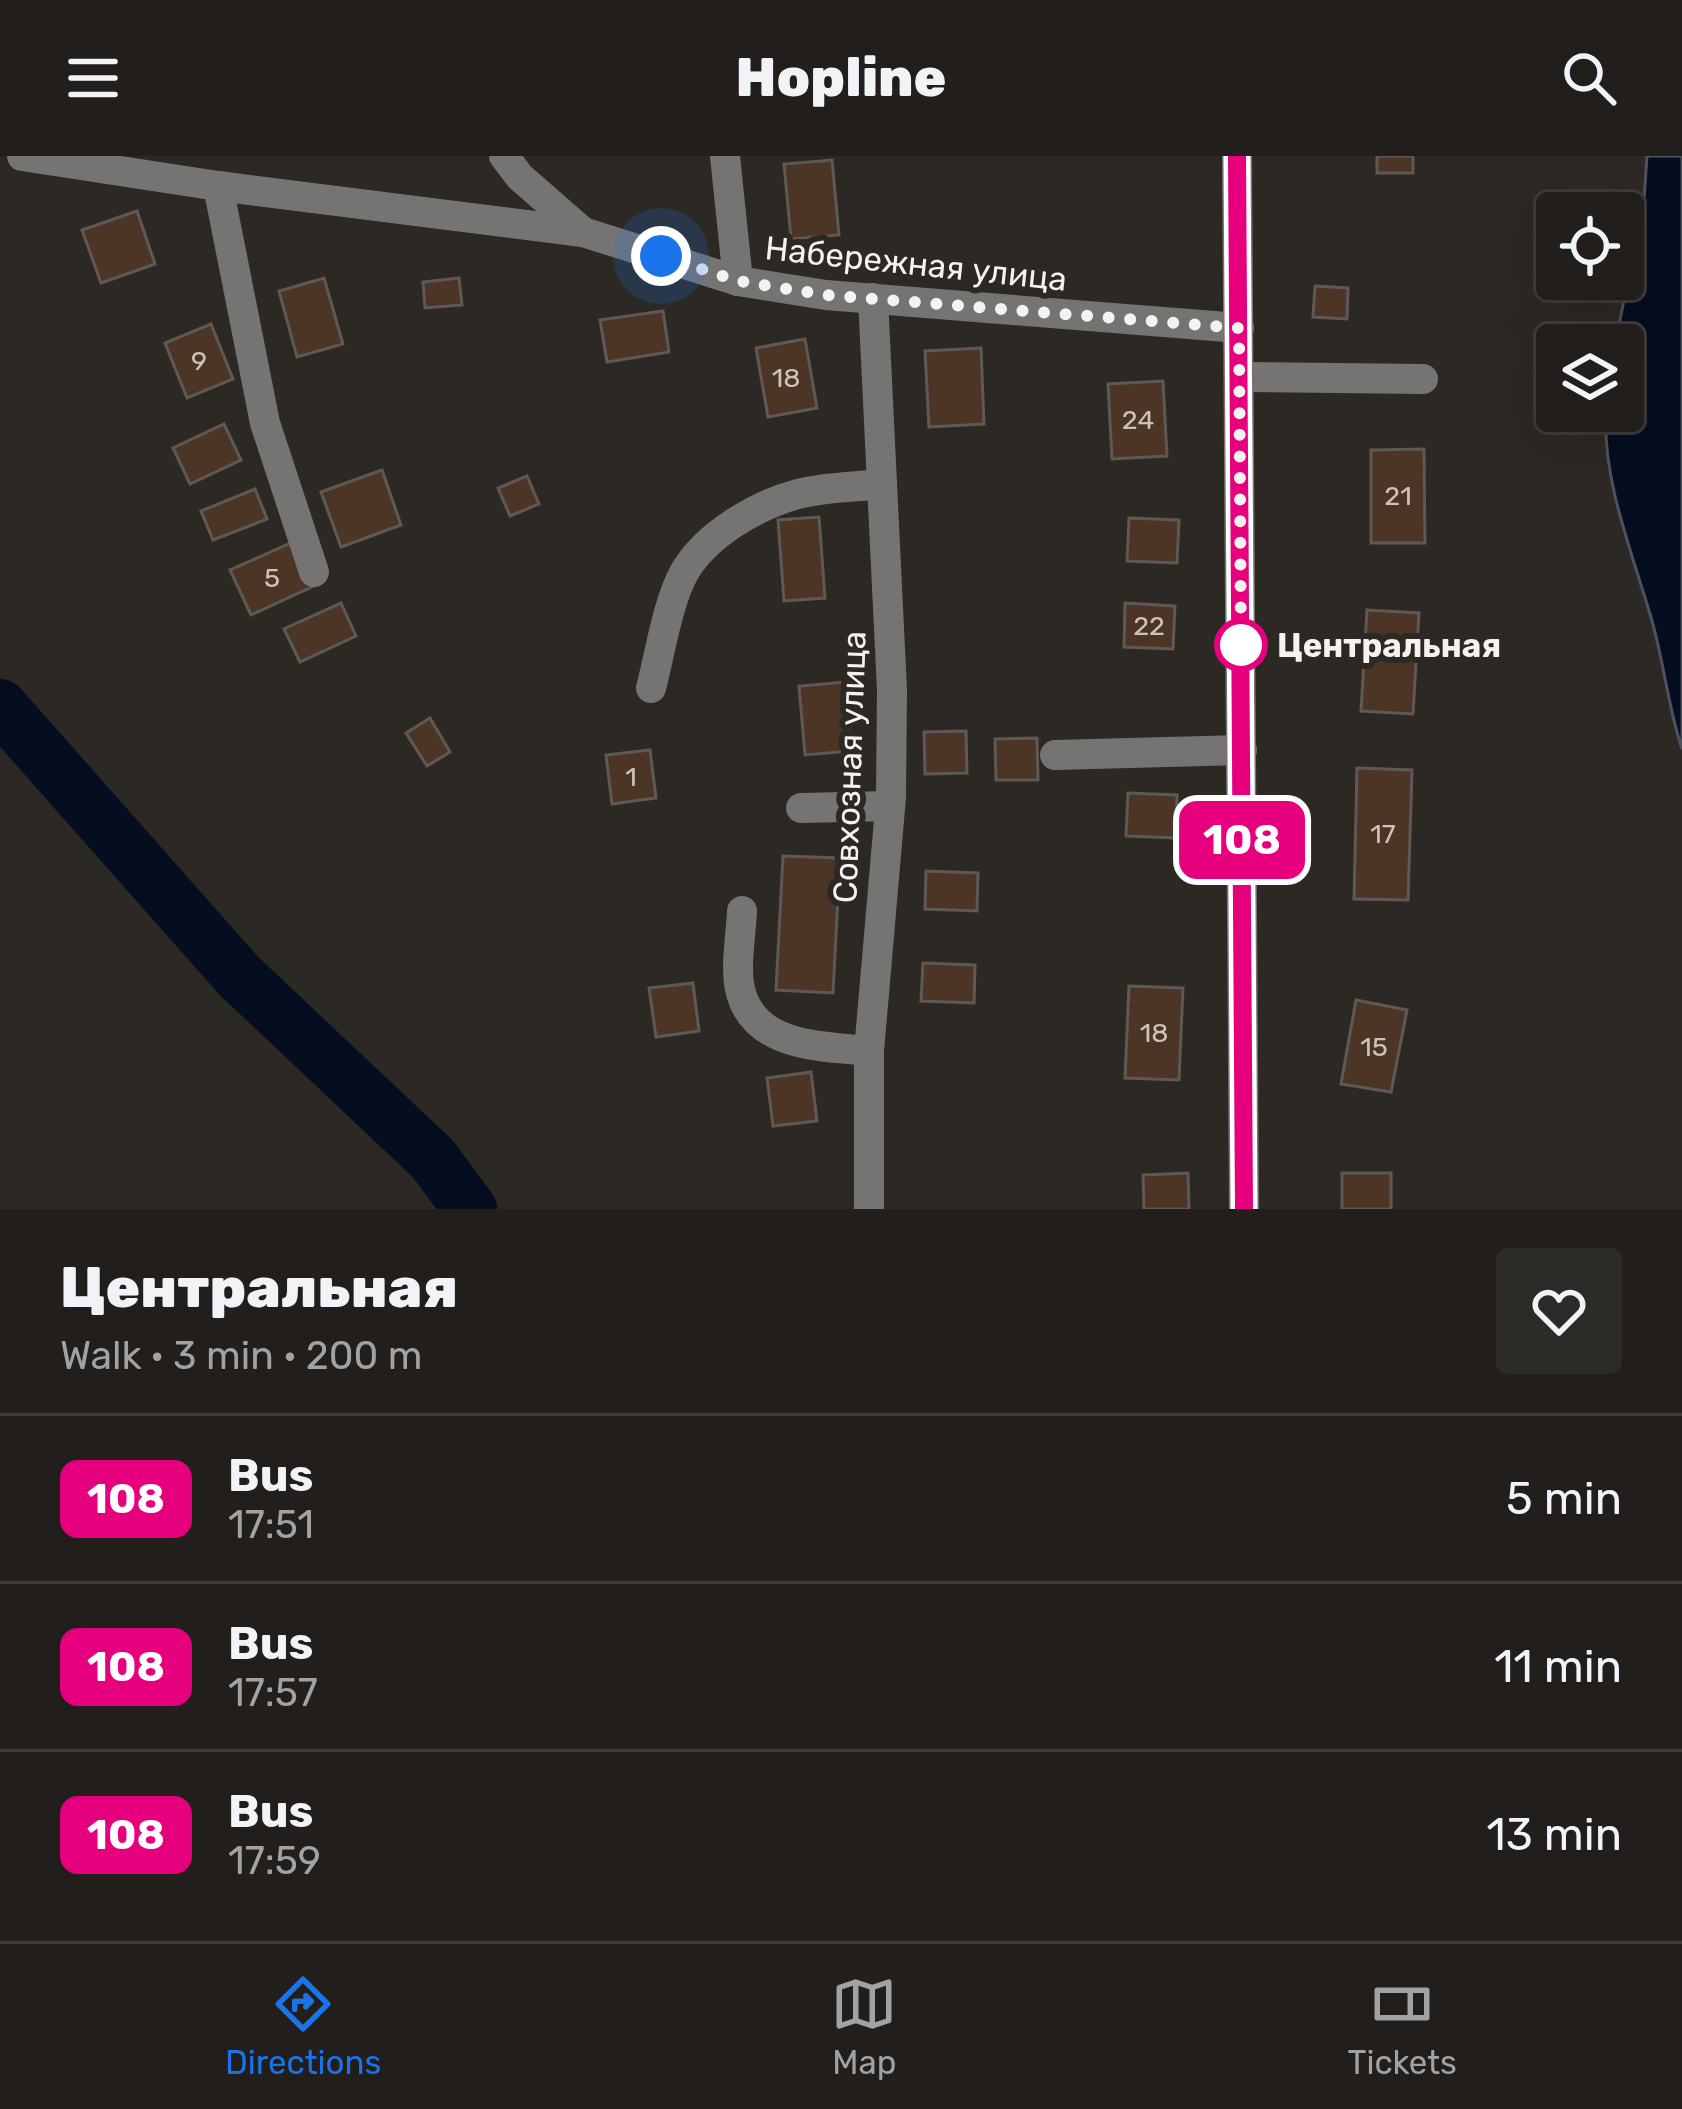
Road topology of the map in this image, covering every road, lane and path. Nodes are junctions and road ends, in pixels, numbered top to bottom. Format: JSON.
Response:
{"nodes":[{"id":1,"x":22,"y":156,"type":"edge"},
{"id":2,"x":505,"y":156,"type":"edge"},
{"id":3,"x":724,"y":156,"type":"edge"},
{"id":4,"x":1237,"y":156,"type":"edge"},
{"id":5,"x":218,"y":186,"type":"junction"},
{"id":6,"x":584,"y":232,"type":"junction"},
{"id":7,"x":738,"y":281,"type":"junction"},
{"id":8,"x":873,"y":298,"type":"junction"},
{"id":9,"x":1239,"y":328,"type":"junction"},
{"id":10,"x":1239,"y":377,"type":"junction"},
{"id":11,"x":1423,"y":379,"type":"dead end"},
{"id":12,"x":882,"y":484,"type":"junction"},
{"id":13,"x":314,"y":572,"type":"dead end"},
{"id":14,"x":651,"y":688,"type":"dead end"},
{"id":15,"x":1242,"y":750,"type":"junction"},
{"id":16,"x":1055,"y":754,"type":"dead end"},
{"id":17,"x":890,"y":806,"type":"junction"},
{"id":18,"x":802,"y":808,"type":"dead end"},
{"id":19,"x":742,"y":911,"type":"dead end"},
{"id":20,"x":869,"y":1051,"type":"junction"},
{"id":21,"x":869,"y":1209,"type":"edge"},
{"id":22,"x":1244,"y":1209,"type":"edge"}],
"edges":[{"from":1,"to":5,"type":"street","name":"Набережная улица"},
{"from":2,"to":6,"type":"street"},
{"from":3,"to":7,"type":"street"},
{"from":4,"to":9,"type":"street"},
{"from":5,"to":6,"type":"street","name":"Набережная улица"},
{"from":5,"to":13,"type":"street"},
{"from":6,"to":7,"type":"street","name":"Набережная улица"},
{"from":7,"to":8,"type":"street","name":"Набережная улица"},
{"from":8,"to":9,"type":"street","name":"Набережная улица"},
{"from":8,"to":12,"type":"street","name":"Совхозная улица"},
{"from":9,"to":10,"type":"street"},
{"from":10,"to":11,"type":"street"},
{"from":10,"to":15,"type":"street"},
{"from":12,"to":14,"type":"street"},
{"from":12,"to":17,"type":"street","name":"Совхозная улица"},
{"from":15,"to":16,"type":"street"},
{"from":15,"to":22,"type":"street"},
{"from":17,"to":18,"type":"street"},
{"from":17,"to":20,"type":"street","name":"Совхозная улица"},
{"from":19,"to":20,"type":"street"},
{"from":20,"to":21,"type":"street","name":"Совхозная улица"}]}
